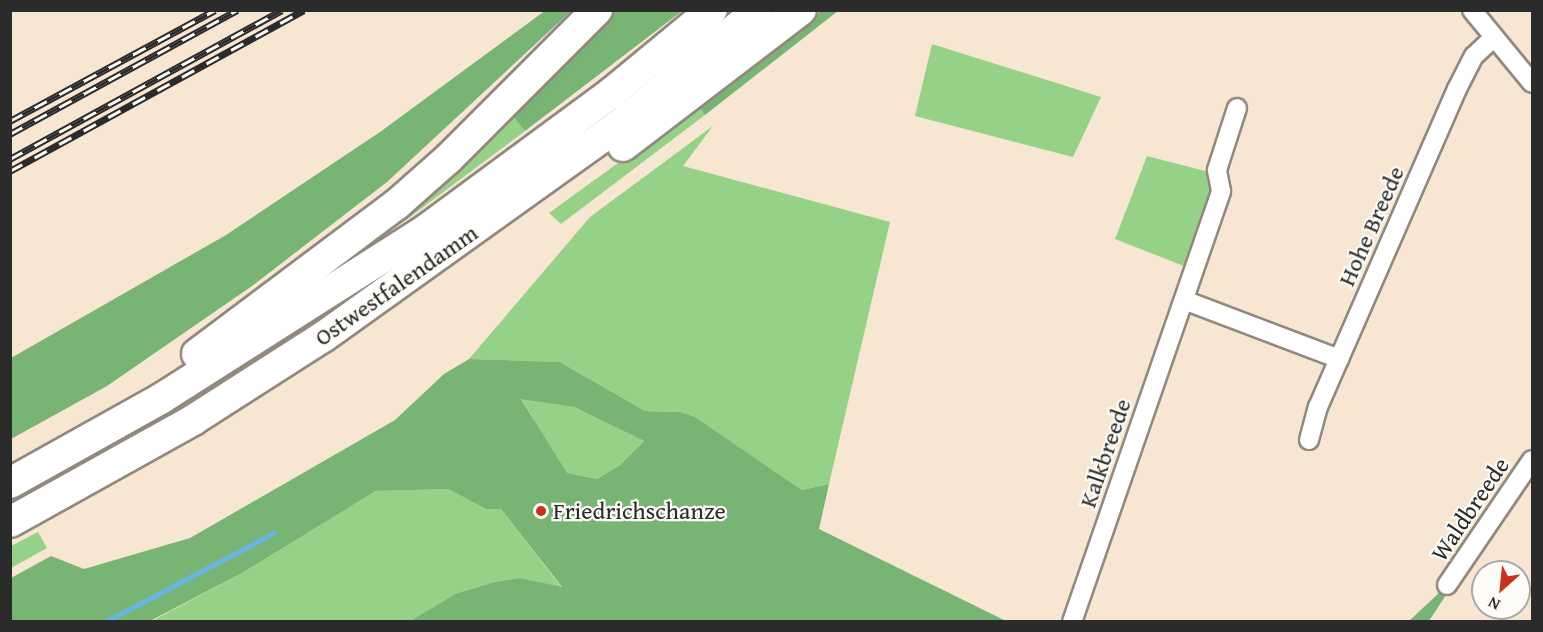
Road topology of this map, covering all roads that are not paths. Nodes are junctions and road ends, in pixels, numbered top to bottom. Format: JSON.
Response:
{"nodes":[{"id":1,"x":597,"y":10,"type":"edge"},
{"id":2,"x":712,"y":10,"type":"edge"},
{"id":3,"x":758,"y":10,"type":"edge"},
{"id":4,"x":801,"y":10,"type":"edge"},
{"id":5,"x":1472,"y":10,"type":"edge"},
{"id":6,"x":1492,"y":39,"type":"junction"},
{"id":7,"x":1533,"y":83,"type":"edge"},
{"id":8,"x":1237,"y":108,"type":"dead end"},
{"id":9,"x":1185,"y":300,"type":"junction"},
{"id":10,"x":323,"y":337,"type":"junction"},
{"id":11,"x":1339,"y":359,"type":"junction"},
{"id":12,"x":1309,"y":440,"type":"dead end"},
{"id":13,"x":1533,"y":460,"type":"edge"},
{"id":14,"x":10,"y":469,"type":"edge"},
{"id":15,"x":10,"y":483,"type":"edge"},
{"id":16,"x":10,"y":522,"type":"edge"},
{"id":17,"x":1448,"y":585,"type":"dead end"},
{"id":18,"x":1072,"y":621,"type":"edge"}],
"edges":[{"from":1,"to":14,"type":"highway"},
{"from":2,"to":15,"type":"highway","name":"Ostwestfalendamm"},
{"from":3,"to":10,"type":"highway","name":"Ostwestfalendamm"},
{"from":4,"to":10,"type":"highway"},
{"from":5,"to":6,"type":"street"},
{"from":6,"to":7,"type":"street"},
{"from":6,"to":11,"type":"street","name":"Hohe Breede"},
{"from":8,"to":9,"type":"street","name":"Kalkbreede"},
{"from":9,"to":11,"type":"street"},
{"from":9,"to":18,"type":"street","name":"Kalkbreede"},
{"from":10,"to":16,"type":"highway","name":"Ostwestfalendamm"},
{"from":11,"to":12,"type":"street","name":"Hohe Breede"},
{"from":13,"to":17,"type":"street","name":"Waldbreede"}]}
